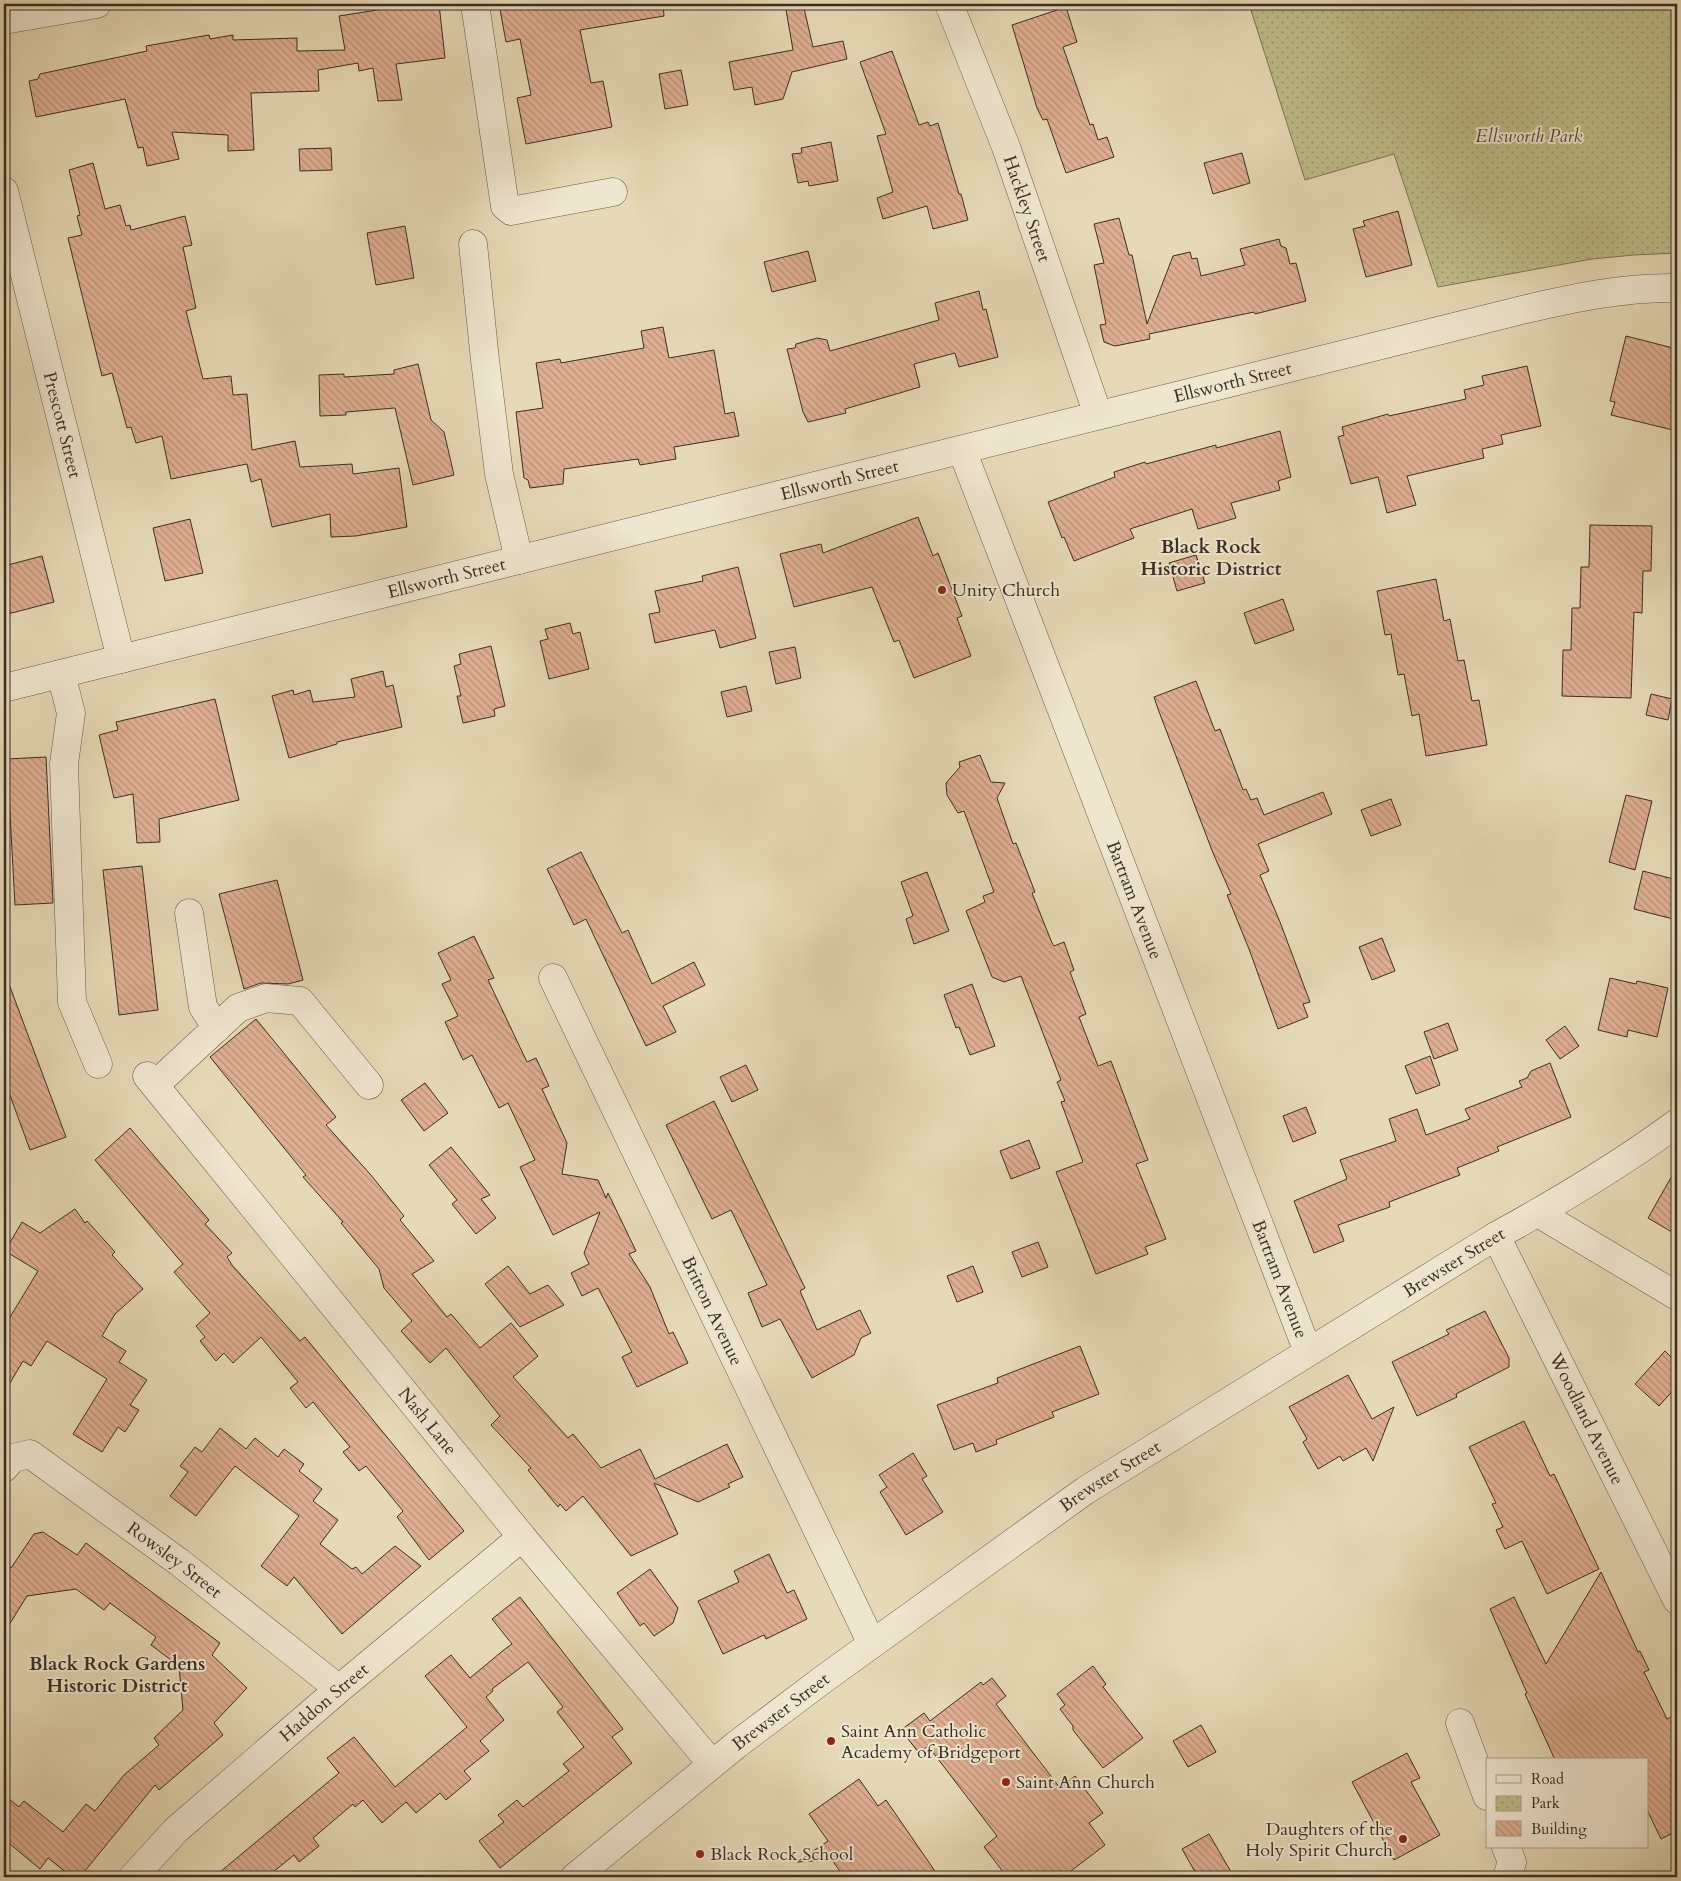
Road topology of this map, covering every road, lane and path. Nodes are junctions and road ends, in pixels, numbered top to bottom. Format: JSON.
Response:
{"nodes":[{"id":1,"x":97,"y":4,"type":"edge"},
{"id":2,"x":475,"y":4,"type":"edge"},
{"id":3,"x":949,"y":4,"type":"edge"},
{"id":4,"x":4,"y":20,"type":"edge"},
{"id":5,"x":4,"y":191,"type":"edge"},
{"id":6,"x":613,"y":192,"type":"dead end"},
{"id":7,"x":473,"y":244,"type":"dead end"},
{"id":8,"x":1677,"y":288,"type":"edge"},
{"id":9,"x":1098,"y":415,"type":"junction"},
{"id":10,"x":962,"y":450,"type":"junction"},
{"id":11,"x":519,"y":560,"type":"junction"},
{"id":12,"x":121,"y":659,"type":"junction"},
{"id":13,"x":61,"y":674,"type":"junction"},
{"id":14,"x":4,"y":688,"type":"edge"},
{"id":15,"x":189,"y":913,"type":"dead end"},
{"id":16,"x":553,"y":978,"type":"dead end"},
{"id":17,"x":217,"y":1028,"type":"junction"},
{"id":18,"x":98,"y":1064,"type":"dead end"},
{"id":19,"x":369,"y":1085,"type":"dead end"},
{"id":20,"x":1677,"y":1122,"type":"edge"},
{"id":21,"x":1538,"y":1213,"type":"junction"},
{"id":22,"x":1496,"y":1236,"type":"junction"},
{"id":23,"x":1677,"y":1296,"type":"edge"},
{"id":24,"x":1308,"y":1352,"type":"junction"},
{"id":25,"x":4,"y":1468,"type":"edge"},
{"id":26,"x":522,"y":1537,"type":"junction"},
{"id":27,"x":1677,"y":1600,"type":"edge"},
{"id":28,"x":872,"y":1644,"type":"junction"},
{"id":29,"x":339,"y":1689,"type":"junction"},
{"id":30,"x":1460,"y":1723,"type":"dead end"},
{"id":31,"x":712,"y":1764,"type":"junction"},
{"id":32,"x":1486,"y":1793,"type":"edge"},
{"id":33,"x":1506,"y":1848,"type":"edge"},
{"id":34,"x":133,"y":1877,"type":"edge"},
{"id":35,"x":575,"y":1877,"type":"edge"},
{"id":36,"x":1508,"y":1877,"type":"edge"}],
"edges":[{"from":1,"to":4,"type":"street"},
{"from":2,"to":6,"type":"street"},
{"from":3,"to":9,"type":"street","name":"Hackley Street"},
{"from":5,"to":12,"type":"street","name":"Prescott Street"},
{"from":7,"to":11,"type":"street"},
{"from":8,"to":9,"type":"street","name":"Ellsworth Street"},
{"from":9,"to":10,"type":"street","name":"Ellsworth Street"},
{"from":10,"to":11,"type":"street","name":"Ellsworth Street"},
{"from":10,"to":24,"type":"street","name":"Bartram Avenue"},
{"from":11,"to":12,"type":"street","name":"Ellsworth Street"},
{"from":12,"to":13,"type":"street","name":"Ellsworth Street"},
{"from":13,"to":14,"type":"street","name":"Ellsworth Street"},
{"from":13,"to":18,"type":"street"},
{"from":15,"to":17,"type":"street"},
{"from":16,"to":28,"type":"street","name":"Britton Avenue"},
{"from":17,"to":19,"type":"street"},
{"from":17,"to":26,"type":"street","name":"Nash Lane"},
{"from":20,"to":21,"type":"street","name":"Brewster Street"},
{"from":21,"to":22,"type":"street","name":"Brewster Street"},
{"from":21,"to":23,"type":"street"},
{"from":22,"to":24,"type":"street","name":"Brewster Street"},
{"from":22,"to":27,"type":"street","name":"Woodland Avenue"},
{"from":24,"to":28,"type":"street","name":"Brewster Street"},
{"from":25,"to":29,"type":"street","name":"Rowsley Street"},
{"from":26,"to":29,"type":"street","name":"Haddon Street"},
{"from":26,"to":31,"type":"street","name":"Nash Lane"},
{"from":28,"to":31,"type":"street","name":"Brewster Street"},
{"from":29,"to":34,"type":"street","name":"Haddon Street"},
{"from":30,"to":32,"type":"street"},
{"from":31,"to":35,"type":"street","name":"Brewster Street"},
{"from":33,"to":36,"type":"street"}]}
